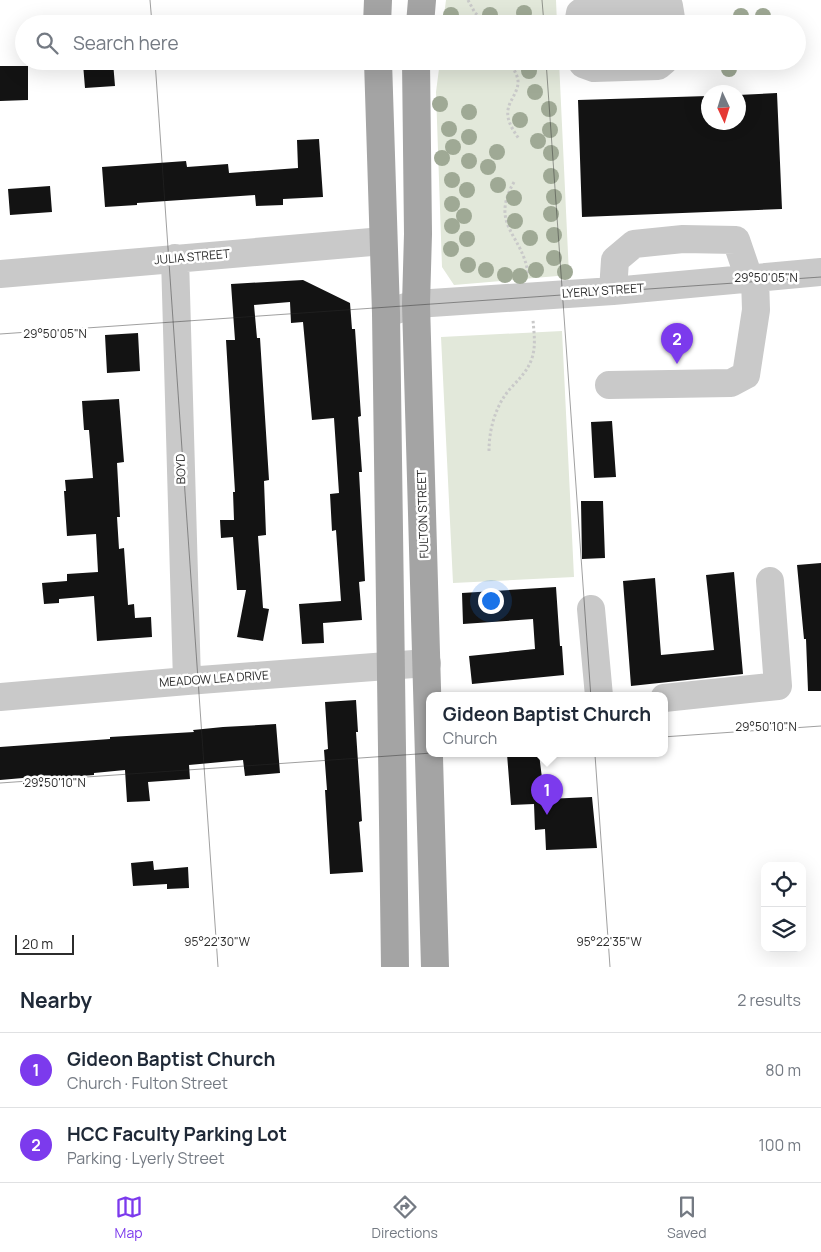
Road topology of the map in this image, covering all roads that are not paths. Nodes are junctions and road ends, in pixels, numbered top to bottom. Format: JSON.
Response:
{"nodes":[{"id":1,"x":378,"y":0,"type":"edge"},
{"id":2,"x":422,"y":0,"type":"edge"},
{"id":3,"x":610,"y":3,"type":"edge"},
{"id":4,"x":377,"y":15,"type":"edge"},
{"id":5,"x":421,"y":15,"type":"edge"},
{"id":6,"x":580,"y":15,"type":"edge"},
{"id":7,"x":670,"y":15,"type":"edge"},
{"id":8,"x":378,"y":70,"type":"edge"},
{"id":9,"x":416,"y":70,"type":"edge"},
{"id":10,"x":383,"y":241,"type":"junction"},
{"id":11,"x":175,"y":258,"type":"junction"},
{"id":12,"x":821,"y":272,"type":"edge"},
{"id":13,"x":0,"y":274,"type":"edge"},
{"id":14,"x":752,"y":278,"type":"junction"},
{"id":15,"x":613,"y":291,"type":"junction"},
{"id":16,"x":416,"y":304,"type":"junction"},
{"id":17,"x":386,"y":313,"type":"junction"},
{"id":18,"x":609,"y":385,"type":"dead end"},
{"id":19,"x":770,"y":581,"type":"dead end"},
{"id":20,"x":591,"y":609,"type":"dead end"},
{"id":21,"x":427,"y":663,"type":"junction"},
{"id":22,"x":391,"y":665,"type":"junction"},
{"id":23,"x":187,"y":681,"type":"junction"},
{"id":24,"x":428,"y":692,"type":"edge"},
{"id":25,"x":599,"y":692,"type":"edge"},
{"id":26,"x":0,"y":697,"type":"edge"},
{"id":27,"x":668,"y":698,"type":"edge"},
{"id":28,"x":430,"y":757,"type":"edge"},
{"id":29,"x":395,"y":967,"type":"edge"},
{"id":30,"x":435,"y":967,"type":"edge"}],
"edges":[{"from":1,"to":4,"type":"main road"},
{"from":2,"to":5,"type":"main road"},
{"from":3,"to":6,"type":"street"},
{"from":3,"to":7,"type":"street"},
{"from":8,"to":10,"type":"main road"},
{"from":9,"to":16,"type":"main road","name":"FULTON STREET"},
{"from":10,"to":11,"type":"street","name":"JULIA STREET"},
{"from":10,"to":17,"type":"main road"},
{"from":11,"to":13,"type":"street","name":"JULIA STREET"},
{"from":11,"to":23,"type":"street","name":"BOYD"},
{"from":12,"to":14,"type":"street","name":"LYERLY STREET"},
{"from":14,"to":15,"type":"street","name":"LYERLY STREET"},
{"from":14,"to":15,"type":"street"},
{"from":14,"to":18,"type":"street"},
{"from":15,"to":16,"type":"street","name":"LYERLY STREET"},
{"from":16,"to":17,"type":"street","name":"LYERLY STREET"},
{"from":16,"to":21,"type":"main road","name":"FULTON STREET"},
{"from":17,"to":22,"type":"main road"},
{"from":19,"to":27,"type":"street"},
{"from":20,"to":25,"type":"street"},
{"from":21,"to":22,"type":"street","name":"MEADOW LEA DRIVE"},
{"from":21,"to":24,"type":"main road","name":"FULTON STREET"},
{"from":22,"to":23,"type":"street","name":"MEADOW LEA DRIVE"},
{"from":22,"to":29,"type":"main road"},
{"from":23,"to":26,"type":"street","name":"MEADOW LEA DRIVE"},
{"from":28,"to":30,"type":"main road","name":"FULTON STREET"}]}
